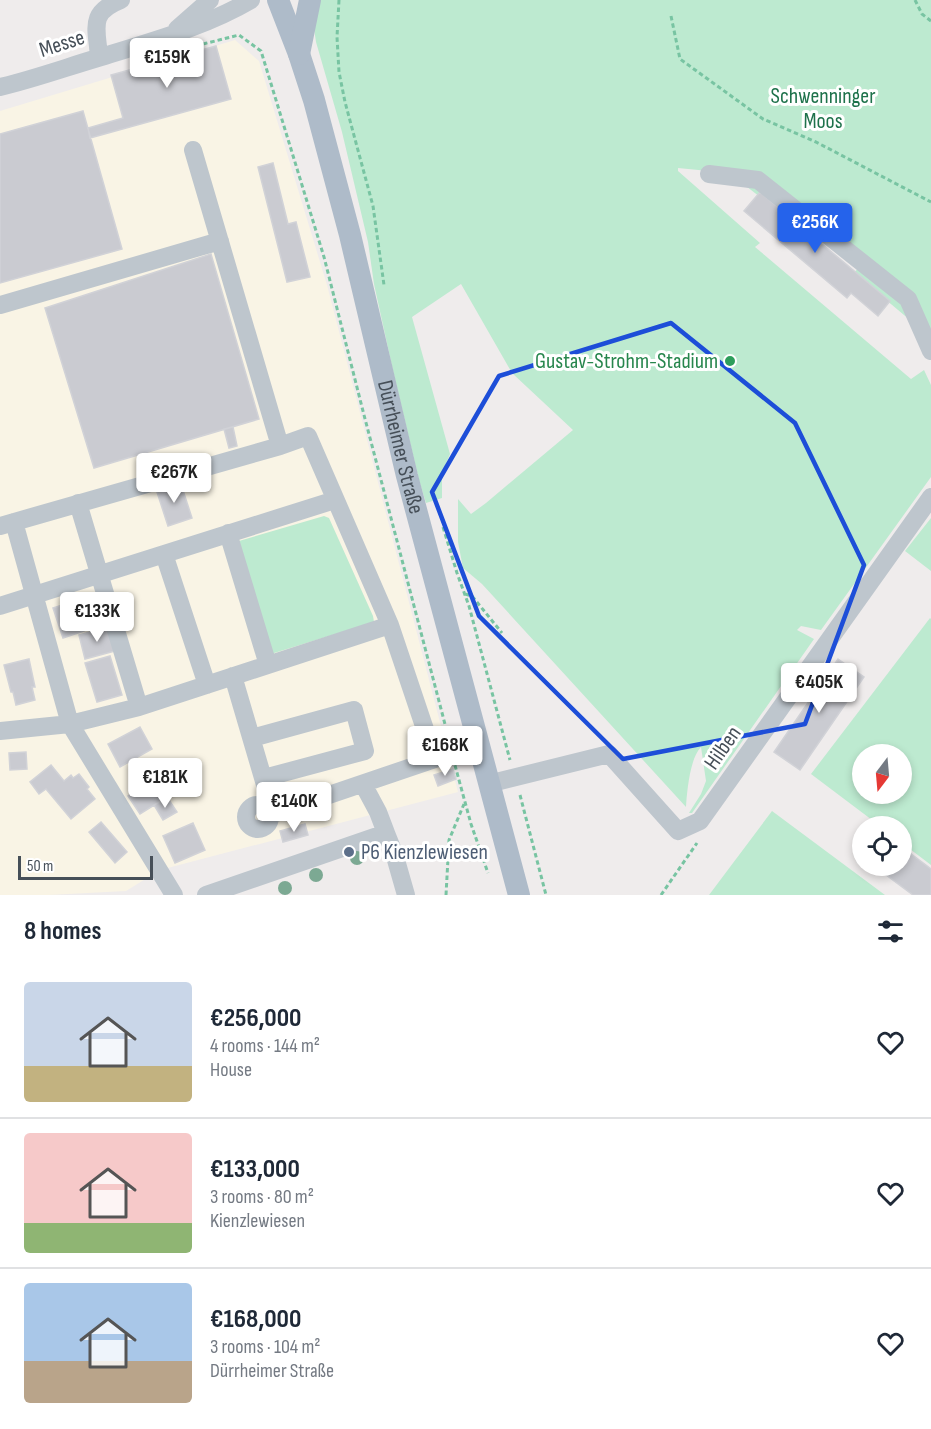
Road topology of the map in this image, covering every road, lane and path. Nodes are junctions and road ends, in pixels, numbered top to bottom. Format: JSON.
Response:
{"nodes":[{"id":1,"x":121,"y":0,"type":"edge"},
{"id":2,"x":210,"y":0,"type":"edge"},
{"id":3,"x":251,"y":0,"type":"edge"},
{"id":4,"x":278,"y":0,"type":"edge"},
{"id":5,"x":310,"y":0,"type":"edge"},
{"id":6,"x":339,"y":0,"type":"edge"},
{"id":7,"x":915,"y":0,"type":"edge"},
{"id":8,"x":671,"y":16,"type":"dead end"},
{"id":9,"x":931,"y":21,"type":"edge"},
{"id":10,"x":172,"y":34,"type":"junction"},
{"id":11,"x":198,"y":45,"type":"dead end"},
{"id":12,"x":299,"y":54,"type":"junction"},
{"id":13,"x":99,"y":57,"type":"junction"},
{"id":14,"x":0,"y":87,"type":"edge"},
{"id":15,"x":193,"y":150,"type":"dead end"},
{"id":16,"x":709,"y":174,"type":"dead end"},
{"id":17,"x":931,"y":202,"type":"edge"},
{"id":18,"x":220,"y":241,"type":"junction"},
{"id":19,"x":386,"y":294,"type":"dead end"},
{"id":20,"x":0,"y":305,"type":"edge"},
{"id":21,"x":931,"y":351,"type":"edge"},
{"id":22,"x":280,"y":446,"type":"junction"},
{"id":23,"x":931,"y":497,"type":"edge"},
{"id":24,"x":335,"y":500,"type":"junction"},
{"id":25,"x":78,"y":503,"type":"junction"},
{"id":26,"x":7,"y":524,"type":"edge"},
{"id":27,"x":442,"y":524,"type":"dead end"},
{"id":28,"x":228,"y":533,"type":"junction"},
{"id":29,"x":164,"y":554,"type":"junction"},
{"id":30,"x":100,"y":574,"type":"junction"},
{"id":31,"x":465,"y":594,"type":"junction"},
{"id":32,"x":35,"y":595,"type":"junction"},
{"id":33,"x":0,"y":606,"type":"edge"},
{"id":34,"x":390,"y":625,"type":"junction"},
{"id":35,"x":502,"y":633,"type":"dead end"},
{"id":36,"x":268,"y":665,"type":"junction"},
{"id":37,"x":220,"y":680,"type":"junction"},
{"id":38,"x":139,"y":707,"type":"junction"},
{"id":39,"x":70,"y":724,"type":"junction"},
{"id":40,"x":0,"y":731,"type":"edge"},
{"id":41,"x":447,"y":735,"type":"dead end"},
{"id":42,"x":252,"y":738,"type":"junction"},
{"id":43,"x":453,"y":757,"type":"dead end"},
{"id":44,"x":387,"y":776,"type":"junction"},
{"id":45,"x":515,"y":777,"type":"junction"},
{"id":46,"x":363,"y":784,"type":"junction"},
{"id":47,"x":488,"y":784,"type":"junction"},
{"id":48,"x":265,"y":800,"type":"junction"},
{"id":49,"x":465,"y":803,"type":"junction"},
{"id":50,"x":378,"y":812,"type":"junction"},
{"id":51,"x":700,"y":821,"type":"junction"},
{"id":52,"x":386,"y":834,"type":"junction"},
{"id":53,"x":488,"y":873,"type":"dead end"},
{"id":54,"x":174,"y":895,"type":"edge"},
{"id":55,"x":206,"y":895,"type":"edge"},
{"id":56,"x":406,"y":895,"type":"edge"},
{"id":57,"x":446,"y":895,"type":"edge"},
{"id":58,"x":519,"y":895,"type":"edge"},
{"id":59,"x":546,"y":895,"type":"edge"},
{"id":60,"x":661,"y":895,"type":"edge"}],
"edges":[{"from":1,"to":13,"type":"street"},
{"from":2,"to":10,"type":"street","name":"Messe"},
{"from":3,"to":10,"type":"street","name":"Messe"},
{"from":4,"to":12,"type":"main road","name":"Dürrheimer Straße"},
{"from":5,"to":12,"type":"main road"},
{"from":6,"to":19,"type":"path"},
{"from":7,"to":9,"type":"path"},
{"from":8,"to":17,"type":"path"},
{"from":10,"to":13,"type":"street","name":"Messe"},
{"from":11,"to":41,"type":"path"},
{"from":12,"to":47,"type":"main road","name":"Dürrheimer Straße"},
{"from":13,"to":14,"type":"street","name":"Messe"},
{"from":15,"to":18,"type":"street"},
{"from":16,"to":21,"type":"street"},
{"from":18,"to":20,"type":"street"},
{"from":18,"to":22,"type":"street"},
{"from":22,"to":24,"type":"street"},
{"from":22,"to":25,"type":"street"},
{"from":23,"to":51,"type":"street","name":"Hilben"},
{"from":24,"to":28,"type":"street"},
{"from":24,"to":34,"type":"street"},
{"from":25,"to":26,"type":"street"},
{"from":25,"to":30,"type":"street"},
{"from":26,"to":32,"type":"street"},
{"from":27,"to":31,"type":"path"},
{"from":28,"to":29,"type":"street"},
{"from":28,"to":36,"type":"street"},
{"from":29,"to":30,"type":"street"},
{"from":29,"to":37,"type":"street"},
{"from":30,"to":32,"type":"street"},
{"from":30,"to":38,"type":"street"},
{"from":31,"to":35,"type":"path"},
{"from":31,"to":45,"type":"path"},
{"from":32,"to":33,"type":"street"},
{"from":32,"to":39,"type":"street"},
{"from":34,"to":36,"type":"street"},
{"from":34,"to":44,"type":"street"},
{"from":36,"to":37,"type":"street"},
{"from":37,"to":38,"type":"street"},
{"from":37,"to":42,"type":"street"},
{"from":37,"to":48,"type":"street"},
{"from":38,"to":39,"type":"street"},
{"from":39,"to":40,"type":"street"},
{"from":39,"to":54,"type":"street"},
{"from":42,"to":48,"type":"street"},
{"from":42,"to":48,"type":"street"},
{"from":43,"to":49,"type":"path"},
{"from":44,"to":46,"type":"street"},
{"from":44,"to":50,"type":"street"},
{"from":45,"to":47,"type":"street"},
{"from":45,"to":51,"type":"street"},
{"from":45,"to":59,"type":"path"},
{"from":46,"to":48,"type":"street"},
{"from":46,"to":50,"type":"street"},
{"from":47,"to":58,"type":"main road","name":"Dürrheimer Straße"},
{"from":49,"to":53,"type":"path"},
{"from":49,"to":57,"type":"path"},
{"from":50,"to":52,"type":"street"},
{"from":51,"to":60,"type":"path"},
{"from":52,"to":55,"type":"street"},
{"from":52,"to":56,"type":"street"}]}
